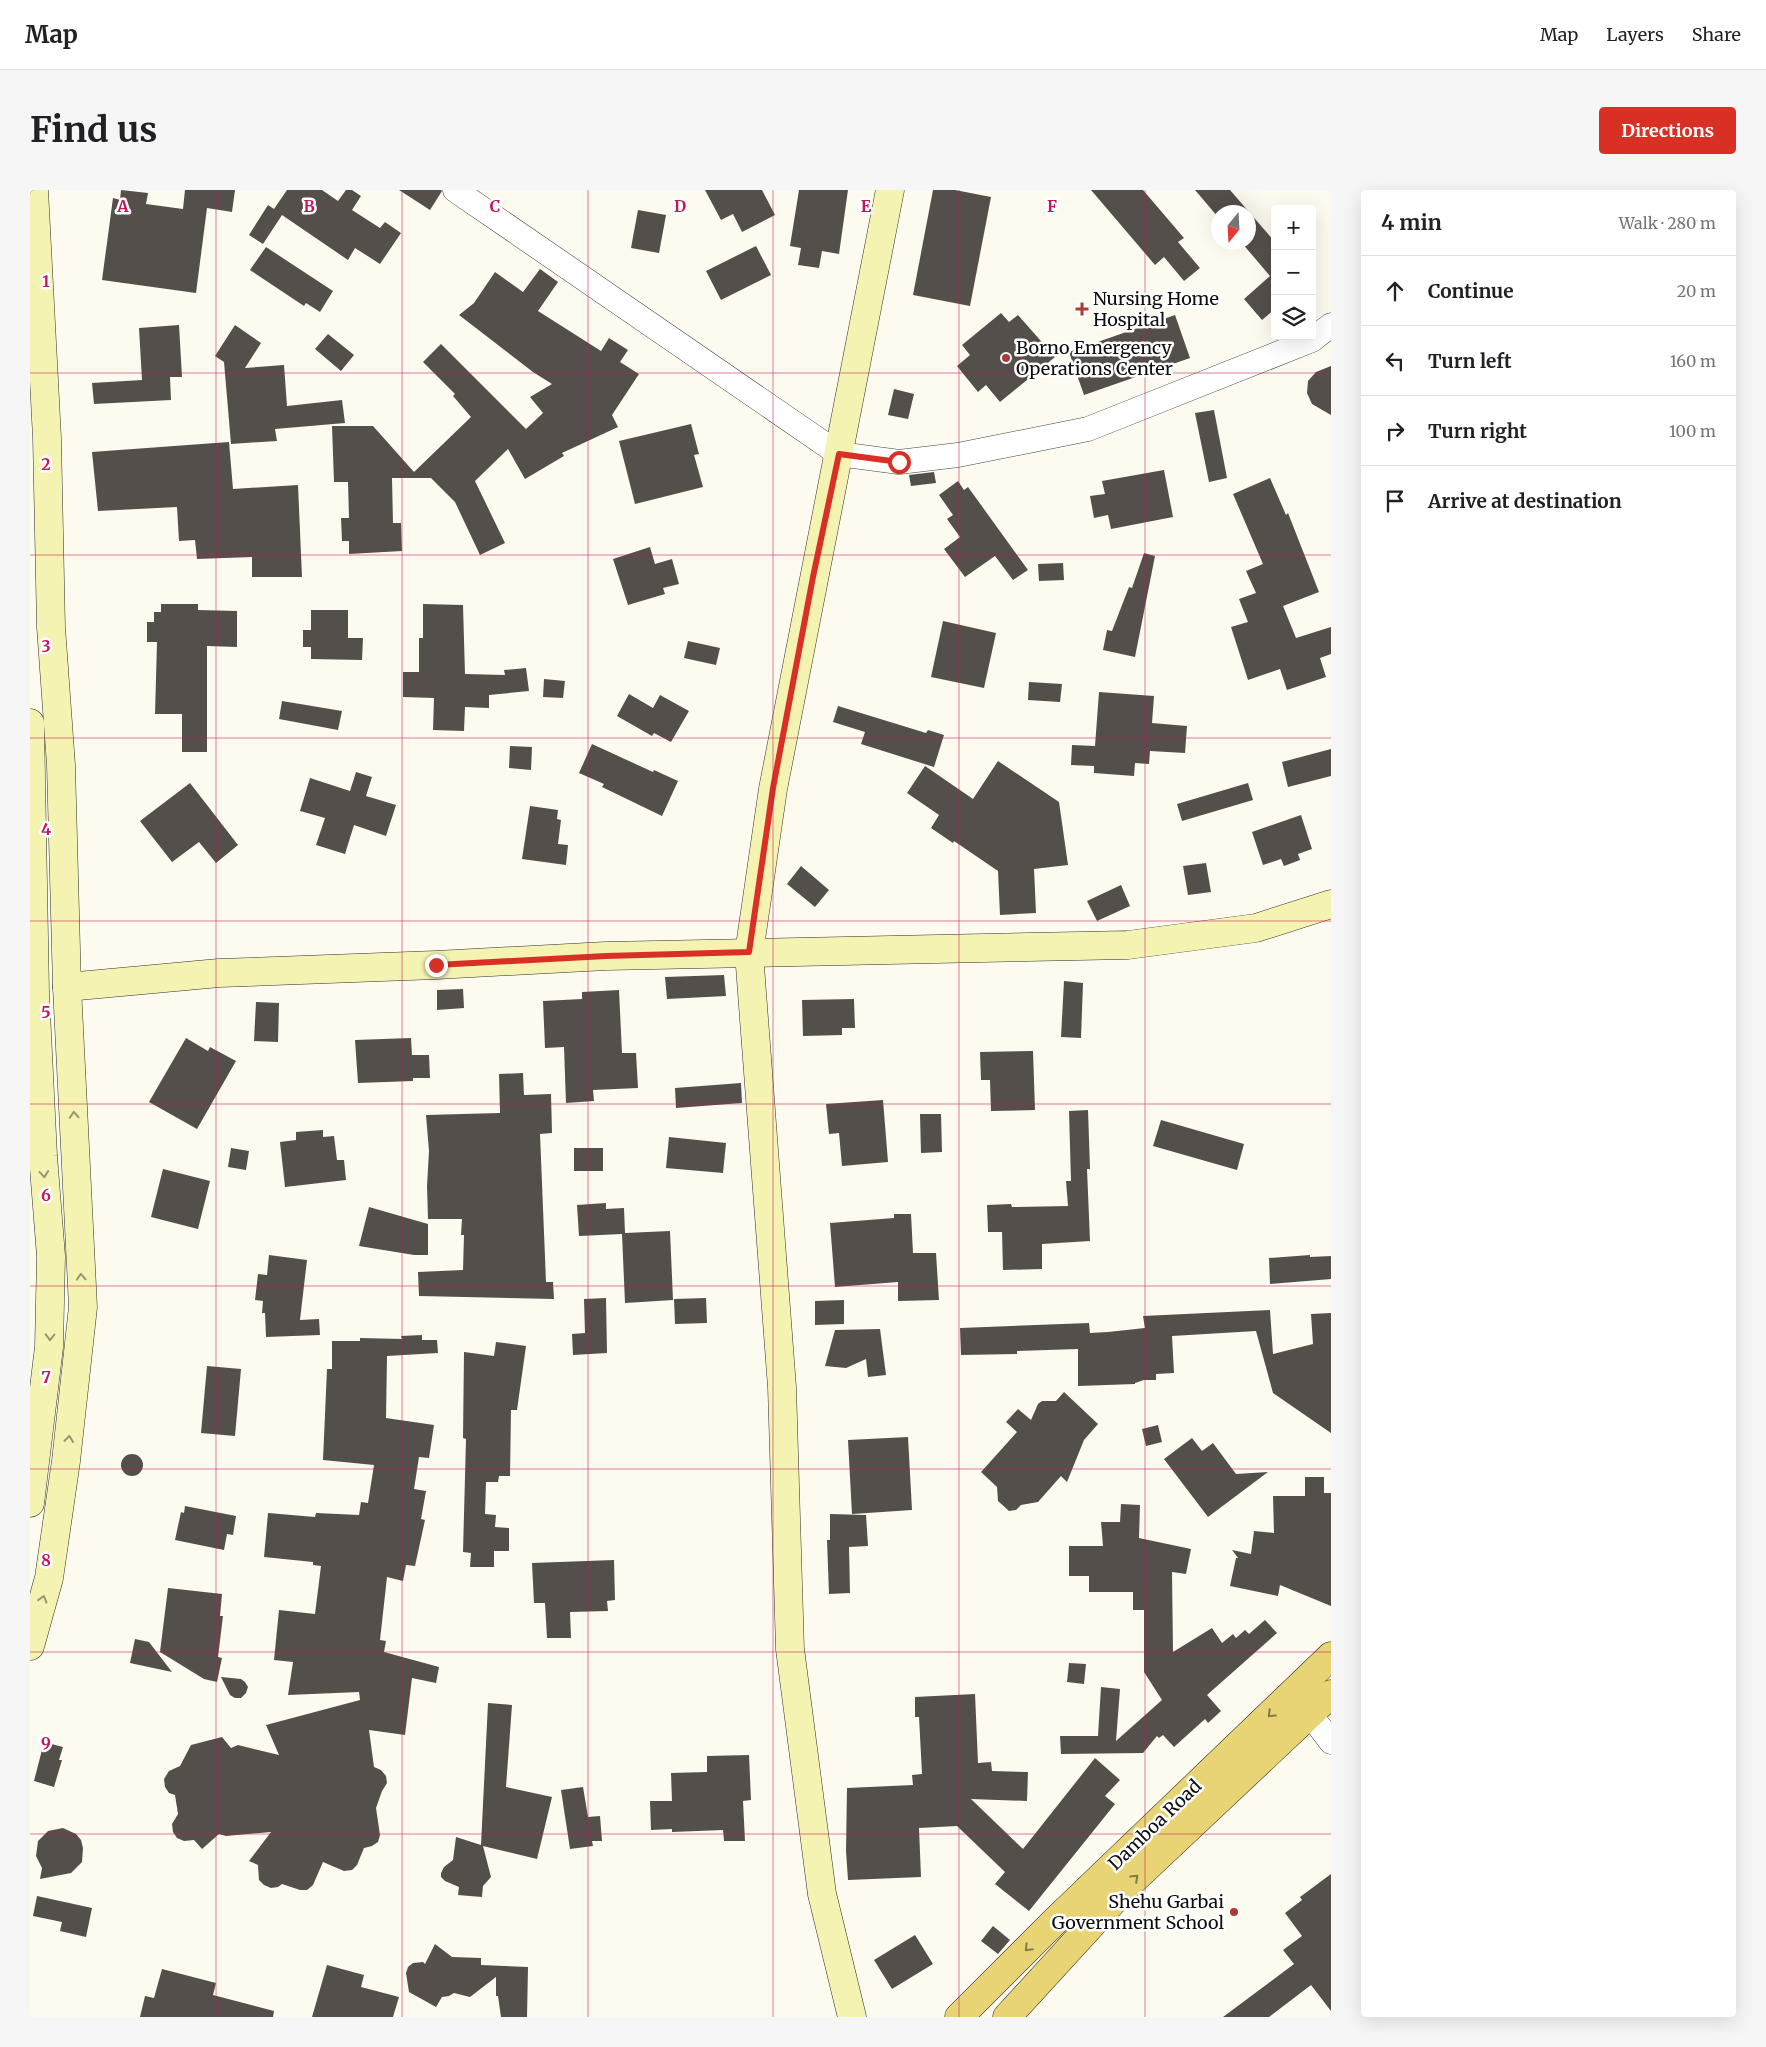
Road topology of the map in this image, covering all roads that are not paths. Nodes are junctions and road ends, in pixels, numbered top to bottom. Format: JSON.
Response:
{"nodes":[{"id":1,"x":34,"y":190,"type":"edge"},
{"id":2,"x":455,"y":190,"type":"edge"},
{"id":3,"x":890,"y":190,"type":"edge"},
{"id":4,"x":1331,"y":325,"type":"edge"},
{"id":5,"x":839,"y":454,"type":"junction"},
{"id":6,"x":30,"y":723,"type":"edge"},
{"id":7,"x":1331,"y":904,"type":"edge"},
{"id":8,"x":749,"y":952,"type":"junction"},
{"id":9,"x":67,"y":987,"type":"junction"},
{"id":10,"x":33,"y":992,"type":"edge"},
{"id":11,"x":30,"y":1503,"type":"edge"},
{"id":12,"x":30,"y":1646,"type":"edge"},
{"id":13,"x":1331,"y":1656,"type":"edge"},
{"id":14,"x":1331,"y":1694,"type":"edge"},
{"id":15,"x":1290,"y":1696,"type":"junction"},
{"id":16,"x":1310,"y":1714,"type":"junction"},
{"id":17,"x":1331,"y":1742,"type":"edge"},
{"id":18,"x":852,"y":2017,"type":"edge"},
{"id":19,"x":959,"y":2017,"type":"edge"},
{"id":20,"x":1007,"y":2017,"type":"edge"}],
"edges":[{"from":1,"to":9,"type":"street"},
{"from":2,"to":5,"type":"street"},
{"from":3,"to":5,"type":"street"},
{"from":4,"to":5,"type":"street"},
{"from":5,"to":8,"type":"street"},
{"from":6,"to":10,"type":"street"},
{"from":7,"to":8,"type":"street"},
{"from":8,"to":9,"type":"street"},
{"from":8,"to":18,"type":"street"},
{"from":12,"to":9,"type":"street","one_way":true},
{"from":10,"to":11,"type":"street","one_way":true},
{"from":13,"to":15,"type":"main road","name":"Damboa Road"},
{"from":14,"to":16,"type":"main road","name":"Damboa Road"},
{"from":15,"to":16,"type":"street"},
{"from":15,"to":19,"type":"main road","name":"Damboa Road","one_way":true},
{"from":16,"to":17,"type":"street"},
{"from":20,"to":16,"type":"main road","name":"Damboa Road","one_way":true}]}
